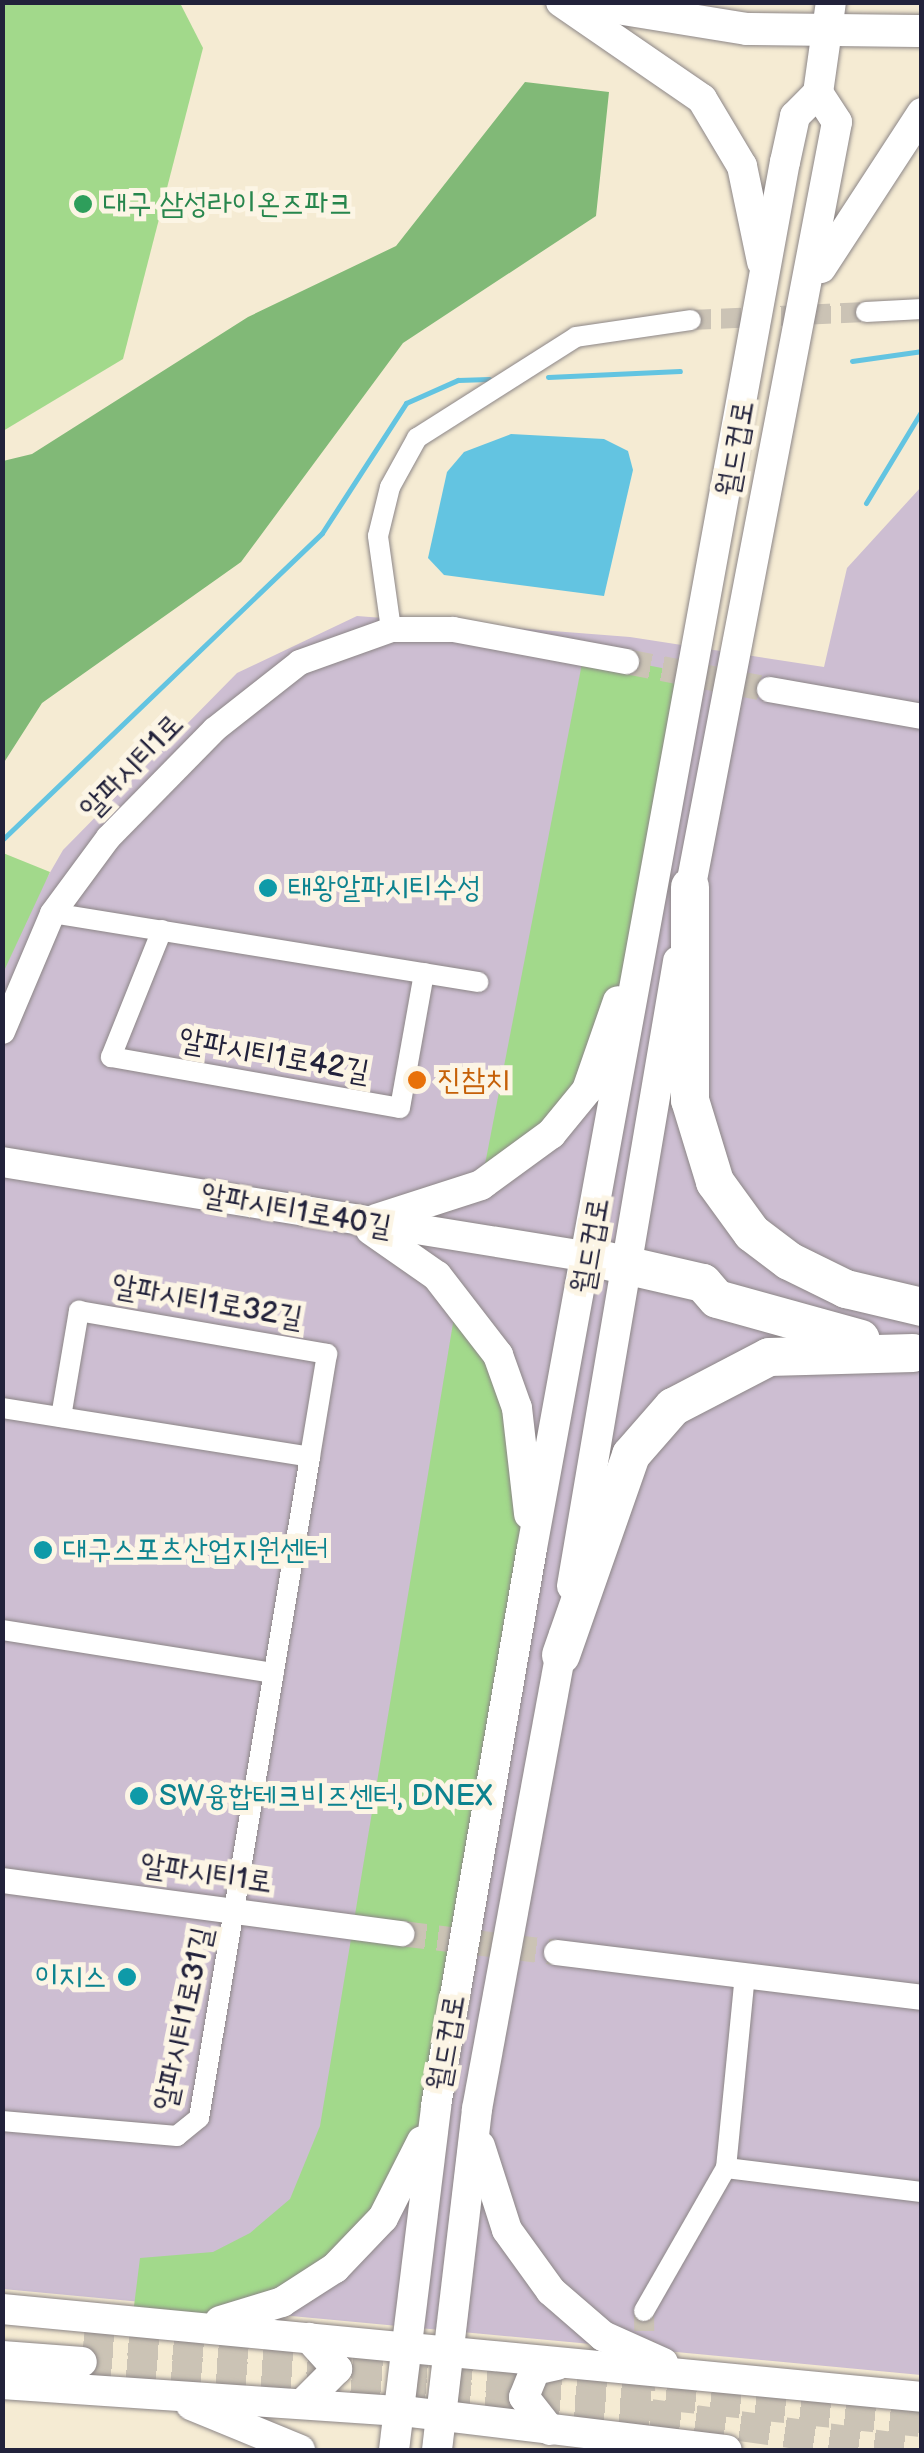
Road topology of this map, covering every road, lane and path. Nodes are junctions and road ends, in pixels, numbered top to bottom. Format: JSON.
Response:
{"nodes":[{"id":1,"x":561,"y":2,"type":"edge"},
{"id":2,"x":580,"y":2,"type":"edge"},
{"id":3,"x":828,"y":18,"type":"edge"},
{"id":4,"x":922,"y":30,"type":"edge"},
{"id":5,"x":818,"y":93,"type":"junction"},
{"id":6,"x":922,"y":113,"type":"edge"},
{"id":7,"x":786,"y":162,"type":"junction"},
{"id":8,"x":822,"y":205,"type":"junction"},
{"id":9,"x":764,"y":286,"type":"junction"},
{"id":10,"x":806,"y":298,"type":"junction"},
{"id":11,"x":922,"y":309,"type":"edge"},
{"id":12,"x":866,"y":312,"type":"tunnel mouth"},
{"id":13,"x":690,"y":320,"type":"tunnel mouth"},
{"id":14,"x":391,"y":629,"type":"junction"},
{"id":15,"x":626,"y":661,"type":"tunnel mouth"},
{"id":16,"x":769,"y":689,"type":"tunnel mouth"},
{"id":17,"x":922,"y":716,"type":"edge"},
{"id":18,"x":690,"y":887,"type":"junction"},
{"id":19,"x":52,"y":913,"type":"junction"},
{"id":20,"x":648,"y":914,"type":"junction"},
{"id":21,"x":162,"y":930,"type":"junction"},
{"id":22,"x":424,"y":973,"type":"junction"},
{"id":23,"x":478,"y":982,"type":"dead end"},
{"id":24,"x":2,"y":1030,"type":"edge"},
{"id":25,"x":2,"y":1162,"type":"edge"},
{"id":26,"x":350,"y":1220,"type":"junction"},
{"id":27,"x":608,"y":1262,"type":"junction"},
{"id":28,"x":922,"y":1306,"type":"edge"},
{"id":29,"x":919,"y":1344,"type":"edge"},
{"id":30,"x":2,"y":1408,"type":"edge"},
{"id":31,"x":61,"y":1417,"type":"junction"},
{"id":32,"x":310,"y":1457,"type":"junction"},
{"id":33,"x":532,"y":1548,"type":"junction"},
{"id":34,"x":2,"y":1630,"type":"edge"},
{"id":35,"x":560,"y":1655,"type":"junction"},
{"id":36,"x":274,"y":1674,"type":"junction"},
{"id":37,"x":2,"y":1880,"type":"edge"},
{"id":38,"x":238,"y":1911,"type":"junction"},
{"id":39,"x":400,"y":1932,"type":"tunnel mouth"},
{"id":40,"x":556,"y":1952,"type":"tunnel mouth"},
{"id":41,"x":745,"y":1976,"type":"junction"},
{"id":42,"x":922,"y":1997,"type":"edge"},
{"id":43,"x":436,"y":2106,"type":"junction"},
{"id":44,"x":476,"y":2108,"type":"junction"},
{"id":45,"x":2,"y":2121,"type":"edge"},
{"id":46,"x":726,"y":2168,"type":"junction"},
{"id":47,"x":922,"y":2192,"type":"edge"},
{"id":48,"x":2,"y":2309,"type":"edge"},
{"id":49,"x":644,"y":2312,"type":"tunnel mouth"},
{"id":50,"x":164,"y":2324,"type":"junction"},
{"id":51,"x":2,"y":2329,"type":"edge"},
{"id":52,"x":308,"y":2338,"type":"junction"},
{"id":53,"x":406,"y":2348,"type":"junction"},
{"id":54,"x":448,"y":2353,"type":"junction"},
{"id":55,"x":2,"y":2356,"type":"edge"},
{"id":56,"x":557,"y":2365,"type":"junction"},
{"id":57,"x":694,"y":2374,"type":"junction"},
{"id":58,"x":2,"y":2384,"type":"edge"},
{"id":59,"x":882,"y":2392,"type":"junction"},
{"id":60,"x":165,"y":2395,"type":"junction"},
{"id":61,"x":922,"y":2397,"type":"edge"},
{"id":62,"x":304,"y":2402,"type":"junction"},
{"id":63,"x":398,"y":2411,"type":"junction"},
{"id":64,"x":922,"y":2413,"type":"edge"},
{"id":65,"x":440,"y":2415,"type":"junction"},
{"id":66,"x":539,"y":2440,"type":"edge"},
{"id":67,"x":300,"y":2450,"type":"edge"},
{"id":68,"x":394,"y":2450,"type":"edge"},
{"id":69,"x":437,"y":2450,"type":"edge"},
{"id":70,"x":728,"y":2450,"type":"edge"}],
"edges":[{"from":1,"to":9,"type":"main road"},
{"from":2,"to":3,"type":"main road"},
{"from":3,"to":4,"type":"main road"},
{"from":3,"to":5,"type":"main road","name":"월드컵로"},
{"from":5,"to":7,"type":"main road","name":"월드컵로"},
{"from":5,"to":8,"type":"main road","name":"월드컵로"},
{"from":6,"to":10,"type":"main road"},
{"from":7,"to":8,"type":"main road"},
{"from":7,"to":9,"type":"main road","name":"월드컵로"},
{"from":8,"to":10,"type":"main road","name":"월드컵로"},
{"from":9,"to":20,"type":"main road","name":"월드컵로"},
{"from":10,"to":18,"type":"main road","name":"월드컵로"},
{"from":11,"to":12,"type":"street"},
{"from":13,"to":14,"type":"street"},
{"from":14,"to":15,"type":"street","name":"알파시티1로"},
{"from":14,"to":19,"type":"street","name":"알파시티1로"},
{"from":16,"to":17,"type":"street"},
{"from":18,"to":27,"type":"main road","name":"월드컵로"},
{"from":18,"to":28,"type":"highway"},
{"from":19,"to":21,"type":"street"},
{"from":19,"to":24,"type":"street","name":"알파시티1로"},
{"from":20,"to":26,"type":"main road"},
{"from":20,"to":27,"type":"main road","name":"월드컵로"},
{"from":21,"to":22,"type":"street"},
{"from":21,"to":22,"type":"street","name":"알파시티1로42길"},
{"from":22,"to":23,"type":"street"},
{"from":25,"to":26,"type":"main road","name":"알파시티1로40길"},
{"from":26,"to":27,"type":"main road","name":"알파시티1로40길"},
{"from":26,"to":33,"type":"main road"},
{"from":27,"to":29,"type":"highway"},
{"from":27,"to":33,"type":"main road","name":"월드컵로"},
{"from":27,"to":35,"type":"main road","name":"월드컵로"},
{"from":29,"to":35,"type":"highway"},
{"from":30,"to":31,"type":"street"},
{"from":31,"to":32,"type":"street"},
{"from":31,"to":32,"type":"street","name":"알파시티1로32길"},
{"from":32,"to":36,"type":"street","name":"알파시티1로32길"},
{"from":33,"to":43,"type":"main road","name":"월드컵로"},
{"from":34,"to":36,"type":"street"},
{"from":35,"to":44,"type":"main road","name":"월드컵로"},
{"from":36,"to":38,"type":"street","name":"알파시티1로32길"},
{"from":37,"to":38,"type":"street","name":"알파시티1로"},
{"from":38,"to":39,"type":"street","name":"알파시티1로"},
{"from":38,"to":45,"type":"street","name":"알파시티1로31길"},
{"from":40,"to":41,"type":"street"},
{"from":41,"to":42,"type":"street"},
{"from":41,"to":46,"type":"street"},
{"from":43,"to":50,"type":"main road"},
{"from":43,"to":53,"type":"main road","name":"월드컵로"},
{"from":44,"to":54,"type":"main road","name":"월드컵로"},
{"from":44,"to":57,"type":"main road"},
{"from":46,"to":47,"type":"street"},
{"from":46,"to":49,"type":"street"},
{"from":48,"to":50,"type":"main road"},
{"from":50,"to":52,"type":"main road"},
{"from":51,"to":55,"type":"main road"},
{"from":52,"to":53,"type":"main road"},
{"from":52,"to":62,"type":"main road"},
{"from":53,"to":54,"type":"main road"},
{"from":53,"to":63,"type":"main road","name":"월드컵로"},
{"from":54,"to":56,"type":"main road"},
{"from":54,"to":65,"type":"main road","name":"월드컵로"},
{"from":56,"to":57,"type":"main road"},
{"from":56,"to":66,"type":"main road"},
{"from":57,"to":59,"type":"main road"},
{"from":58,"to":60,"type":"main road"},
{"from":59,"to":61,"type":"main road"},
{"from":59,"to":64,"type":"main road"},
{"from":60,"to":62,"type":"main road"},
{"from":60,"to":67,"type":"main road"},
{"from":62,"to":63,"type":"main road"},
{"from":63,"to":65,"type":"main road"},
{"from":63,"to":68,"type":"main road","name":"월드컵로"},
{"from":65,"to":66,"type":"main road"},
{"from":65,"to":69,"type":"main road","name":"월드컵로"},
{"from":66,"to":70,"type":"main road"}]}
